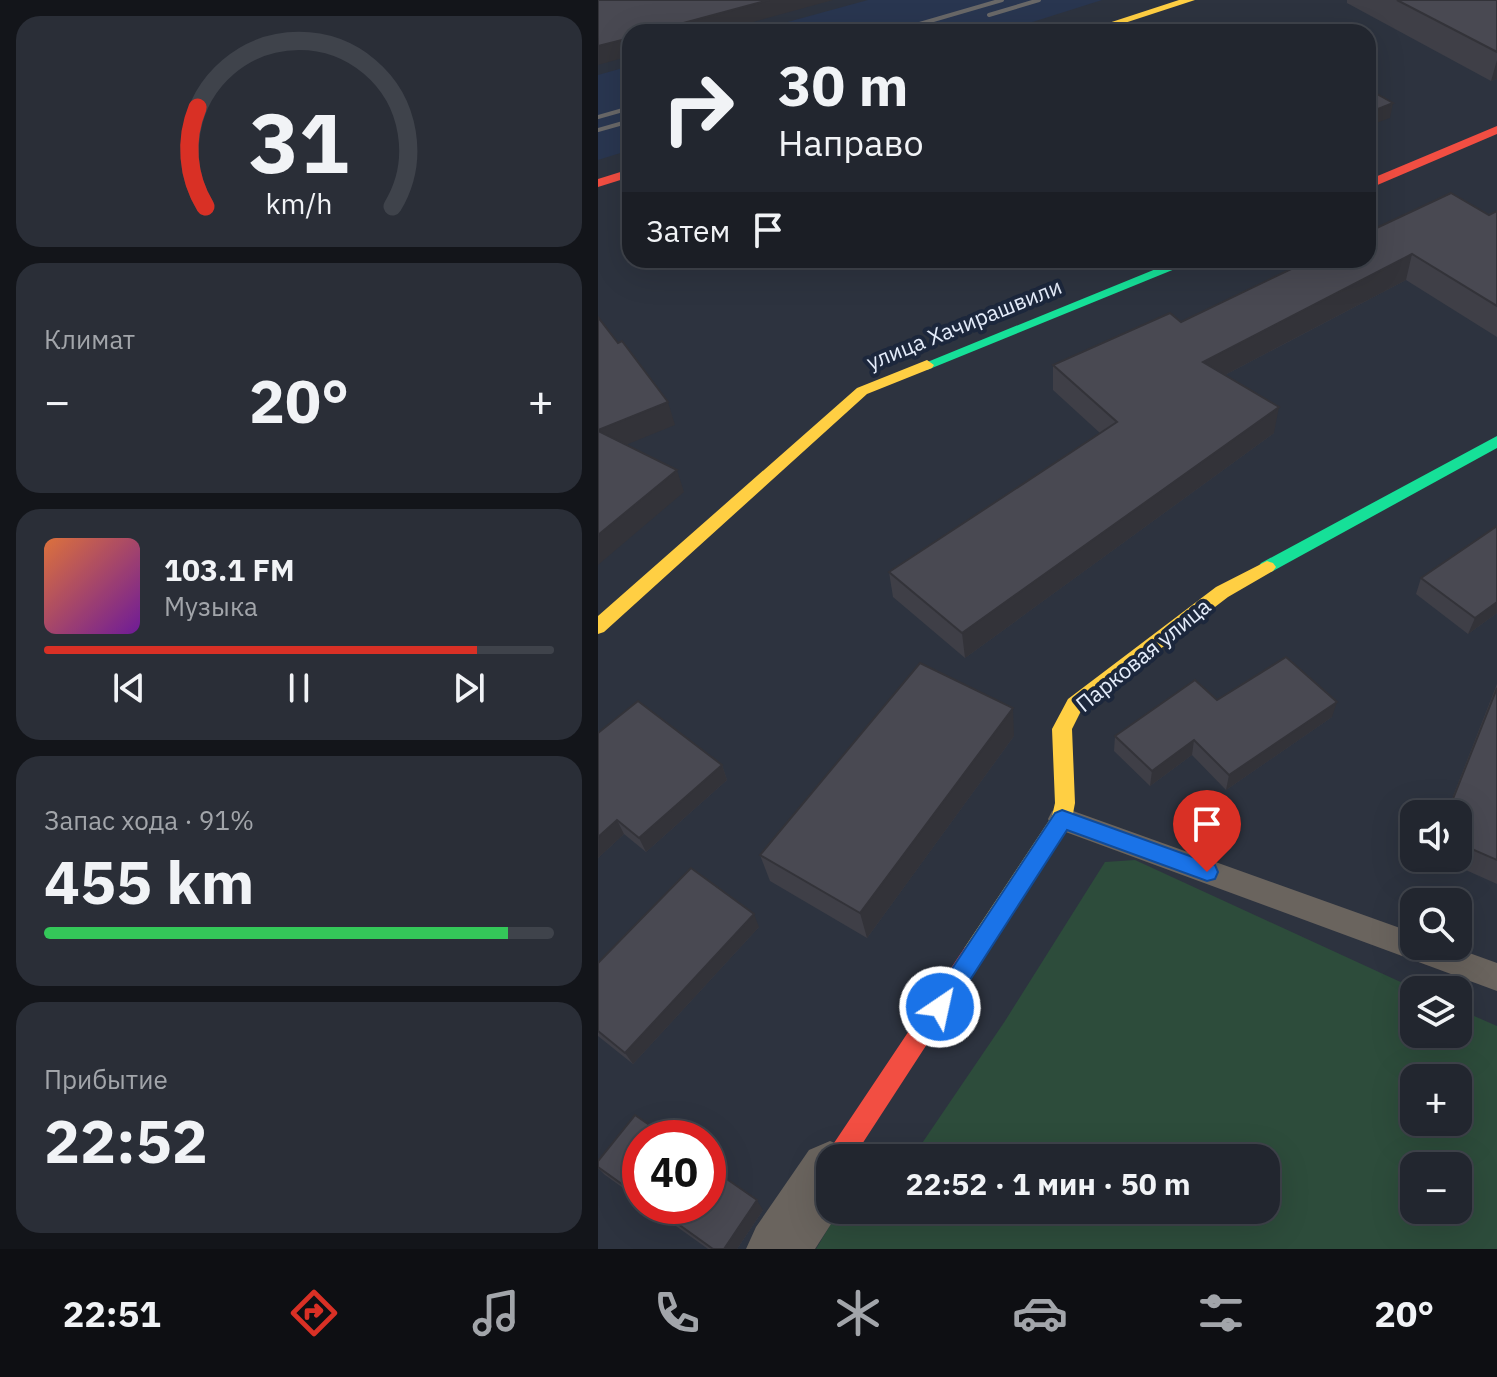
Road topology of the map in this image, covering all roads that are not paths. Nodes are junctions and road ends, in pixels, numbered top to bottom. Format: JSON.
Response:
{"nodes":[{"id":1,"x":1190,"y":0,"type":"edge"},
{"id":2,"x":1112,"y":24,"type":"edge"},
{"id":3,"x":1497,"y":130,"type":"edge"},
{"id":4,"x":622,"y":176,"type":"edge"},
{"id":5,"x":1376,"y":182,"type":"edge"},
{"id":6,"x":598,"y":183,"type":"edge"},
{"id":7,"x":1170,"y":268,"type":"edge"},
{"id":8,"x":1497,"y":441,"type":"edge"},
{"id":9,"x":598,"y":627,"type":"edge"},
{"id":10,"x":1062,"y":819,"type":"junction"},
{"id":11,"x":1497,"y":977,"type":"edge"},
{"id":12,"x":848,"y":1144,"type":"edge"},
{"id":13,"x":816,"y":1192,"type":"edge"},
{"id":14,"x":778,"y":1249,"type":"edge"}],
"edges":[{"from":1,"to":2,"type":"street"},
{"from":3,"to":5,"type":"street"},
{"from":4,"to":6,"type":"street"},
{"from":7,"to":9,"type":"street","name":"улица Хачирашвили"},
{"from":8,"to":10,"type":"street","name":"Парковая улица"},
{"from":10,"to":11,"type":"lane"},
{"from":10,"to":12,"type":"street"},
{"from":13,"to":14,"type":"street"}]}
